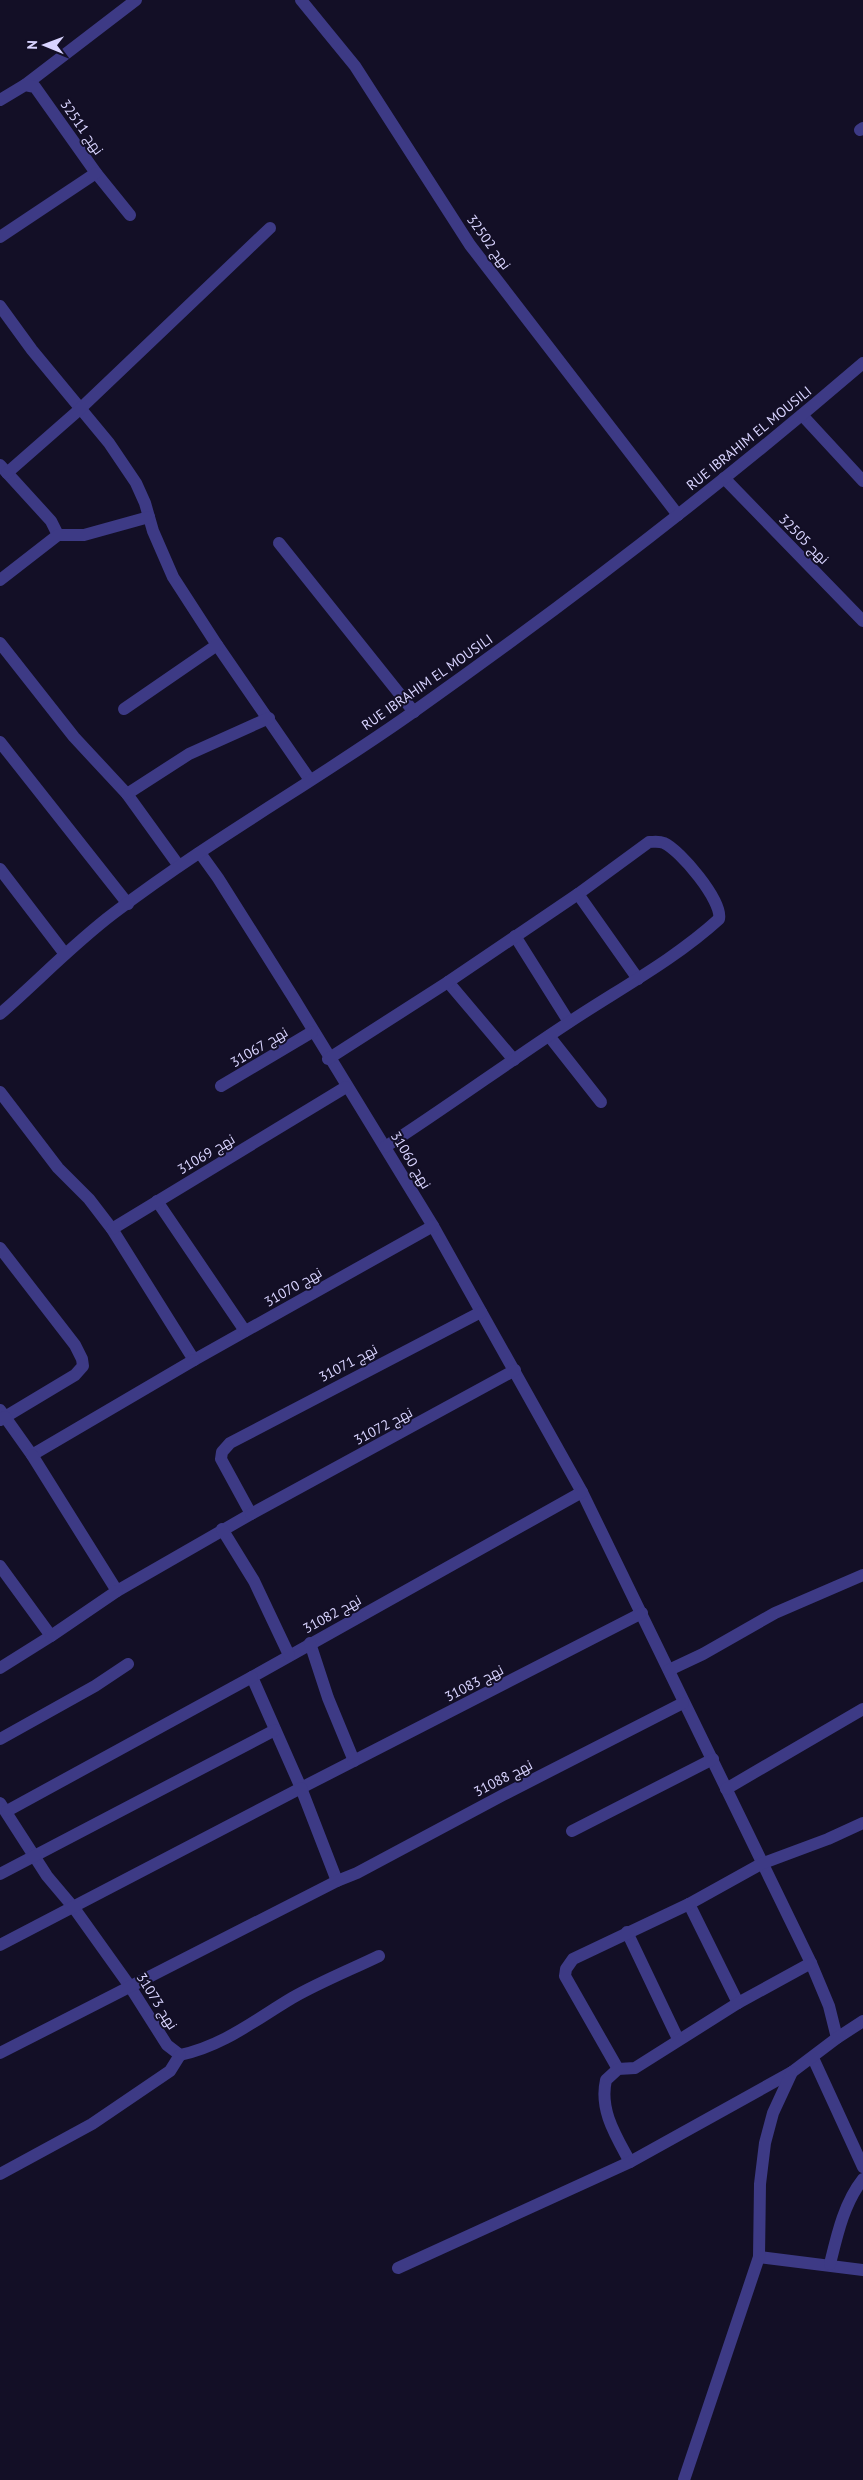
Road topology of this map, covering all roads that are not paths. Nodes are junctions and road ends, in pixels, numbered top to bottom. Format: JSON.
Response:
{"nodes":[{"id":1,"x":136,"y":0,"type":"edge"},
{"id":2,"x":301,"y":0,"type":"edge"},
{"id":3,"x":25,"y":84,"type":"junction"},
{"id":4,"x":0,"y":100,"type":"edge"},
{"id":5,"x":96,"y":173,"type":"junction"},
{"id":6,"x":130,"y":215,"type":"dead end"},
{"id":7,"x":270,"y":228,"type":"dead end"},
{"id":8,"x":0,"y":237,"type":"edge"},
{"id":9,"x":0,"y":306,"type":"edge"},
{"id":10,"x":863,"y":363,"type":"edge"},
{"id":11,"x":80,"y":410,"type":"junction"},
{"id":12,"x":802,"y":415,"type":"junction"},
{"id":13,"x":4,"y":469,"type":"edge"},
{"id":14,"x":724,"y":478,"type":"junction"},
{"id":15,"x":863,"y":481,"type":"edge"},
{"id":16,"x":678,"y":515,"type":"junction"},
{"id":17,"x":149,"y":517,"type":"junction"},
{"id":18,"x":58,"y":535,"type":"junction"},
{"id":19,"x":279,"y":543,"type":"dead end"},
{"id":20,"x":0,"y":580,"type":"edge"},
{"id":21,"x":863,"y":621,"type":"edge"},
{"id":22,"x":0,"y":643,"type":"edge"},
{"id":23,"x":217,"y":645,"type":"junction"},
{"id":24,"x":124,"y":709,"type":"dead end"},
{"id":25,"x":414,"y":712,"type":"junction"},
{"id":26,"x":268,"y":718,"type":"junction"},
{"id":27,"x":0,"y":742,"type":"edge"},
{"id":28,"x":310,"y":780,"type":"junction"},
{"id":29,"x":127,"y":794,"type":"junction"},
{"id":30,"x":200,"y":853,"type":"junction"},
{"id":31,"x":179,"y":866,"type":"junction"},
{"id":32,"x":0,"y":869,"type":"edge"},
{"id":33,"x":578,"y":894,"type":"junction"},
{"id":34,"x":128,"y":904,"type":"junction"},
{"id":35,"x":515,"y":936,"type":"junction"},
{"id":36,"x":65,"y":954,"type":"junction"},
{"id":37,"x":638,"y":979,"type":"junction"},
{"id":38,"x":448,"y":982,"type":"junction"},
{"id":39,"x":2,"y":1009,"type":"edge"},
{"id":40,"x":569,"y":1022,"type":"junction"},
{"id":41,"x":312,"y":1032,"type":"junction"},
{"id":42,"x":549,"y":1036,"type":"junction"},
{"id":43,"x":328,"y":1059,"type":"junction"},
{"id":44,"x":514,"y":1060,"type":"junction"},
{"id":45,"x":221,"y":1086,"type":"dead end"},
{"id":46,"x":346,"y":1087,"type":"junction"},
{"id":47,"x":0,"y":1092,"type":"edge"},
{"id":48,"x":602,"y":1102,"type":"dead end"},
{"id":49,"x":386,"y":1147,"type":"junction"},
{"id":50,"x":157,"y":1201,"type":"junction"},
{"id":51,"x":433,"y":1226,"type":"junction"},
{"id":52,"x":112,"y":1229,"type":"junction"},
{"id":53,"x":0,"y":1248,"type":"edge"},
{"id":54,"x":481,"y":1312,"type":"junction"},
{"id":55,"x":245,"y":1331,"type":"junction"},
{"id":56,"x":194,"y":1360,"type":"junction"},
{"id":57,"x":515,"y":1370,"type":"junction"},
{"id":58,"x":2,"y":1416,"type":"edge"},
{"id":59,"x":32,"y":1455,"type":"junction"},
{"id":60,"x":582,"y":1492,"type":"junction"},
{"id":61,"x":251,"y":1514,"type":"junction"},
{"id":62,"x":222,"y":1530,"type":"junction"},
{"id":63,"x":0,"y":1566,"type":"edge"},
{"id":64,"x":863,"y":1575,"type":"edge"},
{"id":65,"x":117,"y":1591,"type":"junction"},
{"id":66,"x":642,"y":1613,"type":"junction"},
{"id":67,"x":51,"y":1636,"type":"junction"},
{"id":68,"x":310,"y":1643,"type":"junction"},
{"id":69,"x":289,"y":1655,"type":"junction"},
{"id":70,"x":128,"y":1664,"type":"dead end"},
{"id":71,"x":0,"y":1668,"type":"edge"},
{"id":72,"x":669,"y":1670,"type":"junction"},
{"id":73,"x":252,"y":1677,"type":"junction"},
{"id":74,"x":683,"y":1703,"type":"junction"},
{"id":75,"x":863,"y":1709,"type":"edge"},
{"id":76,"x":275,"y":1730,"type":"junction"},
{"id":77,"x":0,"y":1739,"type":"edge"},
{"id":78,"x":713,"y":1758,"type":"junction"},
{"id":79,"x":354,"y":1761,"type":"junction"},
{"id":80,"x":301,"y":1788,"type":"junction"},
{"id":81,"x":726,"y":1789,"type":"junction"},
{"id":82,"x":3,"y":1807,"type":"edge"},
{"id":83,"x":863,"y":1823,"type":"edge"},
{"id":84,"x":572,"y":1831,"type":"dead end"},
{"id":85,"x":34,"y":1855,"type":"junction"},
{"id":86,"x":760,"y":1864,"type":"junction"},
{"id":87,"x":0,"y":1874,"type":"edge"},
{"id":88,"x":337,"y":1881,"type":"junction"},
{"id":89,"x":689,"y":1904,"type":"junction"},
{"id":90,"x":74,"y":1908,"type":"junction"},
{"id":91,"x":627,"y":1932,"type":"junction"},
{"id":92,"x":0,"y":1945,"type":"edge"},
{"id":93,"x":379,"y":1956,"type":"dead end"},
{"id":94,"x":811,"y":1964,"type":"junction"},
{"id":95,"x":129,"y":1985,"type":"junction"},
{"id":96,"x":738,"y":2003,"type":"junction"},
{"id":97,"x":863,"y":2022,"type":"edge"},
{"id":98,"x":837,"y":2038,"type":"junction"},
{"id":99,"x":678,"y":2039,"type":"junction"},
{"id":100,"x":0,"y":2053,"type":"edge"},
{"id":101,"x":180,"y":2055,"type":"junction"},
{"id":102,"x":813,"y":2058,"type":"junction"},
{"id":103,"x":618,"y":2069,"type":"junction"},
{"id":104,"x":792,"y":2072,"type":"junction"},
{"id":105,"x":630,"y":2162,"type":"junction"},
{"id":106,"x":863,"y":2166,"type":"edge"},
{"id":107,"x":0,"y":2174,"type":"edge"},
{"id":108,"x":863,"y":2178,"type":"edge"},
{"id":109,"x":759,"y":2257,"type":"junction"},
{"id":110,"x":830,"y":2264,"type":"junction"},
{"id":111,"x":398,"y":2268,"type":"dead end"},
{"id":112,"x":863,"y":2270,"type":"edge"},
{"id":113,"x":684,"y":2480,"type":"edge"}],
"edges":[{"from":1,"to":3,"type":"street"},
{"from":2,"to":16,"type":"street","name":"نهج 32502"},
{"from":3,"to":4,"type":"street"},
{"from":3,"to":5,"type":"street","name":"نهج 32511"},
{"from":5,"to":6,"type":"street","name":"نهج 32511"},
{"from":5,"to":8,"type":"street"},
{"from":7,"to":11,"type":"street"},
{"from":9,"to":11,"type":"street"},
{"from":10,"to":12,"type":"street","name":"RUE IBRAHIM EL MOUSILI"},
{"from":11,"to":13,"type":"street"},
{"from":11,"to":17,"type":"street"},
{"from":12,"to":14,"type":"street","name":"RUE IBRAHIM EL MOUSILI"},
{"from":12,"to":15,"type":"street"},
{"from":13,"to":18,"type":"street"},
{"from":14,"to":16,"type":"street","name":"RUE IBRAHIM EL MOUSILI"},
{"from":14,"to":21,"type":"street","name":"نهج 32505"},
{"from":16,"to":25,"type":"street","name":"RUE IBRAHIM EL MOUSILI"},
{"from":17,"to":18,"type":"street"},
{"from":17,"to":23,"type":"street"},
{"from":18,"to":20,"type":"street"},
{"from":19,"to":25,"type":"street"},
{"from":22,"to":29,"type":"street"},
{"from":23,"to":24,"type":"street"},
{"from":23,"to":26,"type":"street"},
{"from":25,"to":28,"type":"street","name":"RUE IBRAHIM EL MOUSILI"},
{"from":26,"to":28,"type":"street"},
{"from":26,"to":29,"type":"street"},
{"from":27,"to":34,"type":"street"},
{"from":28,"to":30,"type":"street","name":"RUE IBRAHIM EL MOUSILI"},
{"from":29,"to":31,"type":"street"},
{"from":30,"to":31,"type":"street","name":"RUE IBRAHIM EL MOUSILI"},
{"from":30,"to":41,"type":"street","name":"نهج 31060"},
{"from":31,"to":34,"type":"street","name":"RUE IBRAHIM EL MOUSILI"},
{"from":32,"to":36,"type":"street"},
{"from":33,"to":35,"type":"street"},
{"from":33,"to":37,"type":"street"},
{"from":33,"to":37,"type":"street"},
{"from":34,"to":36,"type":"street","name":"RUE IBRAHIM EL MOUSILI"},
{"from":35,"to":38,"type":"street"},
{"from":35,"to":40,"type":"street"},
{"from":36,"to":39,"type":"street","name":"RUE IBRAHIM EL MOUSILI"},
{"from":37,"to":40,"type":"street"},
{"from":38,"to":43,"type":"street"},
{"from":38,"to":44,"type":"street"},
{"from":40,"to":42,"type":"street"},
{"from":41,"to":43,"type":"street","name":"نهج 31060"},
{"from":41,"to":45,"type":"street","name":"نهج 31067"},
{"from":42,"to":44,"type":"street"},
{"from":42,"to":48,"type":"street"},
{"from":43,"to":46,"type":"street","name":"نهج 31060"},
{"from":44,"to":49,"type":"street"},
{"from":46,"to":49,"type":"street","name":"نهج 31060"},
{"from":46,"to":50,"type":"street","name":"نهج 31069"},
{"from":47,"to":52,"type":"street"},
{"from":49,"to":51,"type":"street","name":"نهج 31060"},
{"from":50,"to":52,"type":"street","name":"نهج 31069"},
{"from":50,"to":55,"type":"street"},
{"from":51,"to":54,"type":"street","name":"نهج 31060"},
{"from":51,"to":55,"type":"street","name":"نهج 31070"},
{"from":52,"to":56,"type":"street"},
{"from":53,"to":58,"type":"street"},
{"from":54,"to":57,"type":"street","name":"نهج 31060"},
{"from":54,"to":61,"type":"street","name":"نهج 31071"},
{"from":55,"to":56,"type":"street","name":"نهج 31070"},
{"from":56,"to":59,"type":"street","name":"نهج 31070"},
{"from":57,"to":60,"type":"street","name":"نهج 31060"},
{"from":57,"to":61,"type":"street","name":"نهج 31072"},
{"from":58,"to":59,"type":"street"},
{"from":59,"to":65,"type":"street"},
{"from":60,"to":66,"type":"street","name":"نهج 31060"},
{"from":60,"to":68,"type":"street","name":"نهج 31082"},
{"from":61,"to":62,"type":"street","name":"نهج 31072"},
{"from":62,"to":65,"type":"street","name":"نهج 31072"},
{"from":62,"to":69,"type":"street"},
{"from":63,"to":67,"type":"street"},
{"from":64,"to":72,"type":"street"},
{"from":65,"to":67,"type":"street","name":"نهج 31072"},
{"from":66,"to":72,"type":"street"},
{"from":66,"to":79,"type":"street","name":"نهج 31083"},
{"from":67,"to":71,"type":"street","name":"نهج 31072"},
{"from":68,"to":69,"type":"street","name":"نهج 31082"},
{"from":68,"to":79,"type":"street"},
{"from":69,"to":73,"type":"street","name":"نهج 31082"},
{"from":70,"to":77,"type":"street"},
{"from":72,"to":74,"type":"street"},
{"from":73,"to":76,"type":"street"},
{"from":73,"to":82,"type":"street","name":"نهج 31082"},
{"from":74,"to":78,"type":"street"},
{"from":74,"to":88,"type":"street","name":"نهج 31088"},
{"from":75,"to":81,"type":"street"},
{"from":76,"to":80,"type":"street"},
{"from":76,"to":85,"type":"street"},
{"from":78,"to":81,"type":"street"},
{"from":78,"to":84,"type":"street"},
{"from":79,"to":80,"type":"street","name":"نهج 31083"},
{"from":80,"to":88,"type":"street"},
{"from":80,"to":90,"type":"street"},
{"from":81,"to":86,"type":"street"},
{"from":82,"to":85,"type":"street","name":"نهج 31073"},
{"from":83,"to":86,"type":"street"},
{"from":85,"to":87,"type":"street"},
{"from":85,"to":90,"type":"street","name":"نهج 31073"},
{"from":86,"to":89,"type":"street"},
{"from":86,"to":94,"type":"street"},
{"from":88,"to":95,"type":"street","name":"نهج 31088"},
{"from":89,"to":91,"type":"street"},
{"from":89,"to":96,"type":"street"},
{"from":90,"to":92,"type":"street"},
{"from":90,"to":95,"type":"street","name":"نهج 31073"},
{"from":91,"to":99,"type":"street"},
{"from":91,"to":103,"type":"street"},
{"from":93,"to":101,"type":"street"},
{"from":94,"to":96,"type":"street"},
{"from":94,"to":98,"type":"street"},
{"from":95,"to":100,"type":"street","name":"نهج 31088"},
{"from":95,"to":101,"type":"street","name":"نهج 31073"},
{"from":96,"to":99,"type":"street"},
{"from":97,"to":98,"type":"street"},
{"from":98,"to":102,"type":"street"},
{"from":99,"to":103,"type":"street"},
{"from":101,"to":107,"type":"street"},
{"from":102,"to":104,"type":"street"},
{"from":102,"to":106,"type":"street"},
{"from":103,"to":105,"type":"street"},
{"from":104,"to":105,"type":"street"},
{"from":104,"to":109,"type":"street"},
{"from":105,"to":111,"type":"street"},
{"from":108,"to":110,"type":"street"},
{"from":109,"to":110,"type":"street"},
{"from":109,"to":113,"type":"street"},
{"from":110,"to":112,"type":"street"}]}
